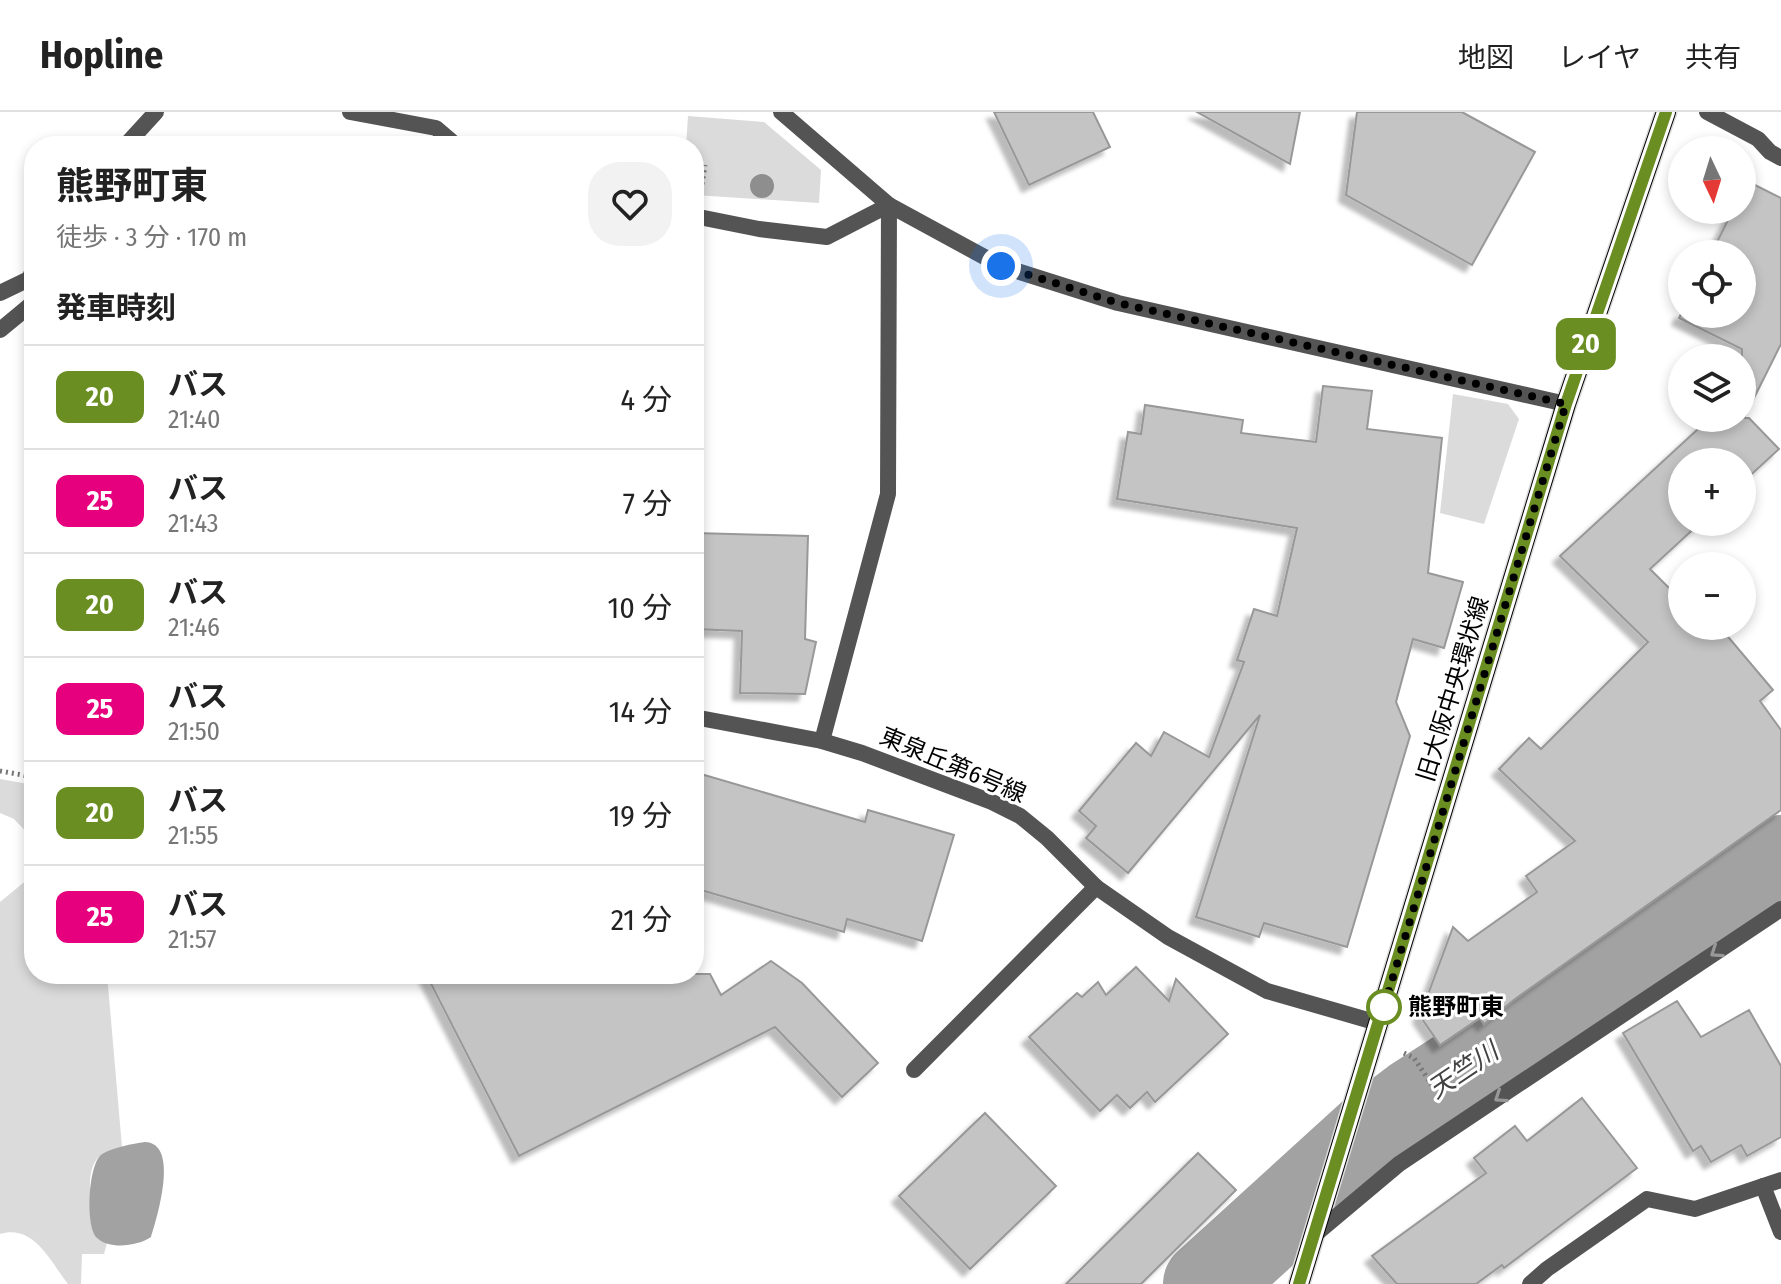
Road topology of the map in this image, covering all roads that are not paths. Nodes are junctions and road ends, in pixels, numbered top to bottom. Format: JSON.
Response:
{"nodes":[{"id":1,"x":156,"y":112,"type":"edge"},
{"id":2,"x":350,"y":112,"type":"edge"},
{"id":3,"x":781,"y":112,"type":"edge"},
{"id":4,"x":1666,"y":112,"type":"edge"},
{"id":5,"x":1707,"y":112,"type":"edge"},
{"id":6,"x":134,"y":136,"type":"edge"},
{"id":7,"x":445,"y":136,"type":"edge"},
{"id":8,"x":1781,"y":158,"type":"edge"},
{"id":9,"x":889,"y":205,"type":"junction"},
{"id":10,"x":704,"y":218,"type":"edge"},
{"id":11,"x":24,"y":281,"type":"edge"},
{"id":12,"x":0,"y":293,"type":"edge"},
{"id":13,"x":24,"y":310,"type":"edge"},
{"id":14,"x":0,"y":330,"type":"edge"},
{"id":15,"x":1566,"y":404,"type":"junction"},
{"id":16,"x":704,"y":719,"type":"edge"},
{"id":17,"x":822,"y":741,"type":"junction"},
{"id":18,"x":1096,"y":887,"type":"junction"},
{"id":19,"x":1781,"y":909,"type":"edge"},
{"id":20,"x":1378,"y":1023,"type":"junction"},
{"id":21,"x":914,"y":1070,"type":"dead end"},
{"id":22,"x":1781,"y":1180,"type":"edge"},
{"id":23,"x":1763,"y":1186,"type":"junction"},
{"id":24,"x":1781,"y":1232,"type":"edge"},
{"id":25,"x":1312,"y":1237,"type":"junction"},
{"id":26,"x":1299,"y":1284,"type":"edge"},
{"id":27,"x":1530,"y":1284,"type":"edge"}],
"edges":[{"from":1,"to":6,"type":"street"},
{"from":2,"to":7,"type":"street"},
{"from":3,"to":9,"type":"street"},
{"from":4,"to":15,"type":"main road","name":"旧大阪中央環状線"},
{"from":5,"to":8,"type":"street"},
{"from":9,"to":10,"type":"street"},
{"from":9,"to":15,"type":"street"},
{"from":9,"to":17,"type":"street"},
{"from":11,"to":12,"type":"street"},
{"from":13,"to":14,"type":"street"},
{"from":15,"to":20,"type":"main road","name":"旧大阪中央環状線"},
{"from":16,"to":17,"type":"street","name":"東泉丘第6号線"},
{"from":17,"to":18,"type":"street","name":"東泉丘第6号線"},
{"from":18,"to":20,"type":"street","name":"東泉丘第6号線"},
{"from":18,"to":21,"type":"street"},
{"from":19,"to":25,"type":"street","one_way":true},
{"from":20,"to":25,"type":"main road","name":"旧大阪中央環状線"},
{"from":22,"to":23,"type":"street"},
{"from":23,"to":24,"type":"street"},
{"from":23,"to":27,"type":"street"},
{"from":25,"to":26,"type":"main road","name":"旧大阪中央環状線"}]}
